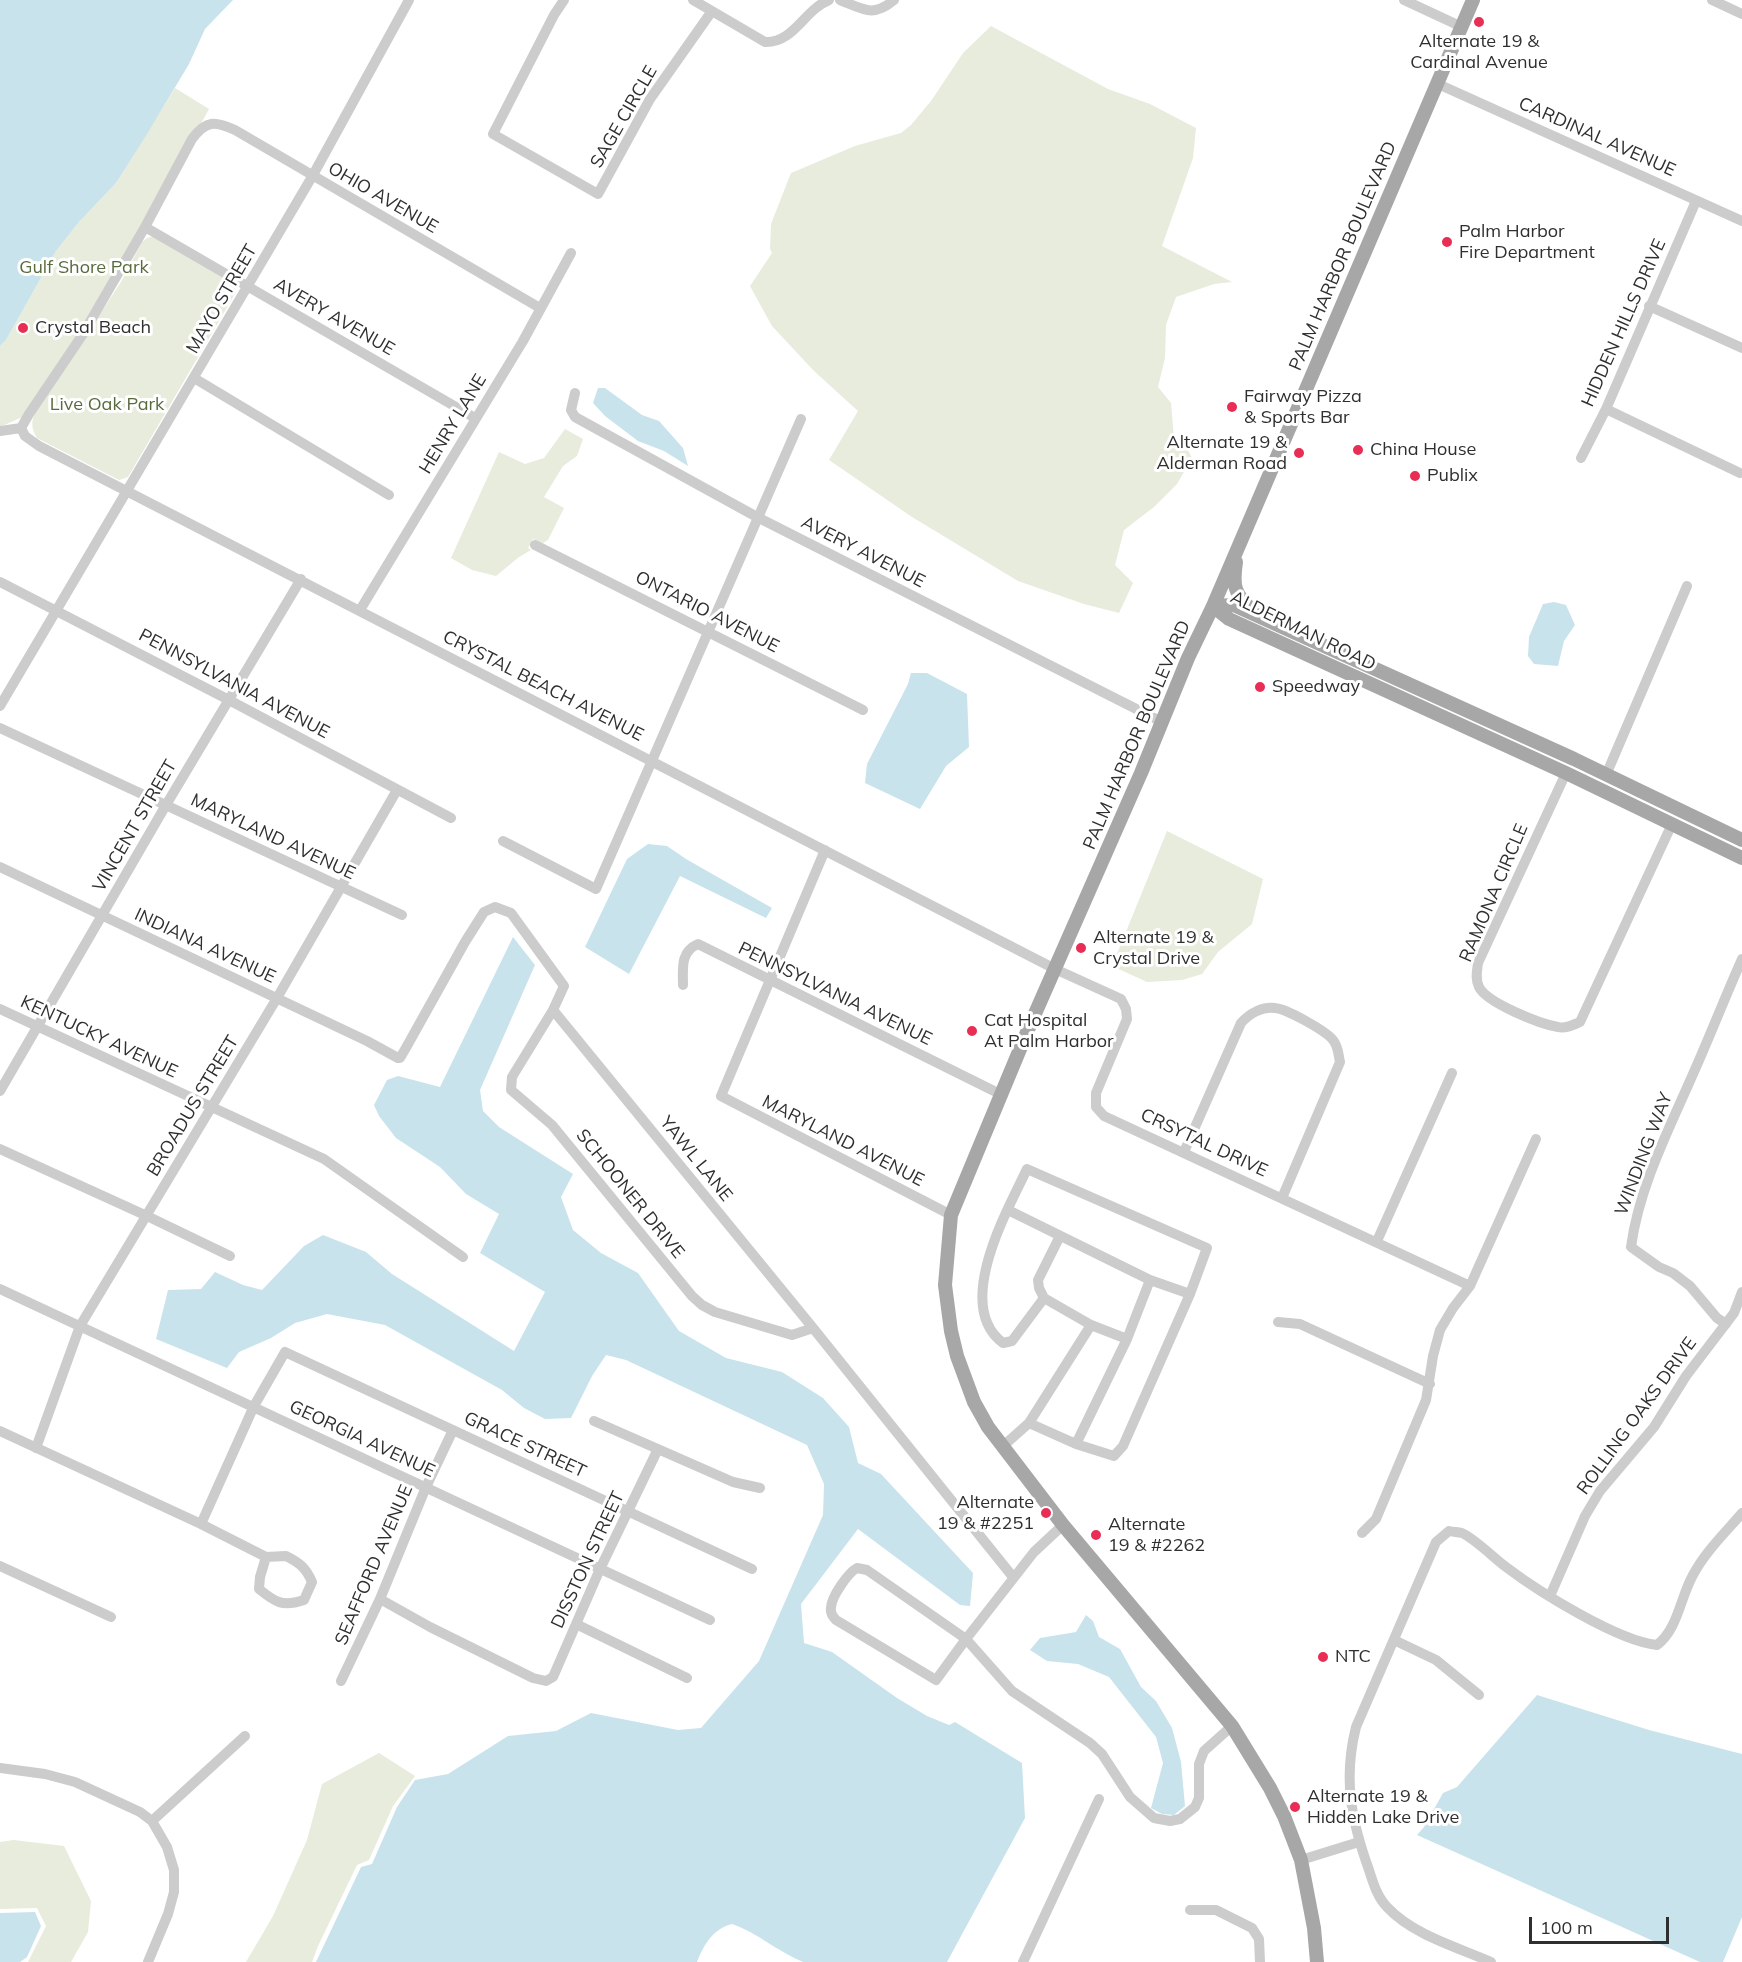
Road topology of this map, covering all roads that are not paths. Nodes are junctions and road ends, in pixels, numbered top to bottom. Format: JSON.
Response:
{"nodes":[{"id":1,"x":409,"y":0,"type":"edge"},
{"id":2,"x":564,"y":0,"type":"edge"},
{"id":3,"x":693,"y":0,"type":"edge"},
{"id":4,"x":829,"y":0,"type":"edge"},
{"id":5,"x":840,"y":0,"type":"edge"},
{"id":6,"x":894,"y":0,"type":"edge"},
{"id":7,"x":1404,"y":0,"type":"edge"},
{"id":8,"x":1473,"y":0,"type":"edge"},
{"id":9,"x":1712,"y":0,"type":"edge"},
{"id":10,"x":712,"y":11,"type":"junction"},
{"id":11,"x":1742,"y":14,"type":"edge"},
{"id":12,"x":1462,"y":27,"type":"junction"},
{"id":13,"x":1438,"y":84,"type":"junction"},
{"id":14,"x":313,"y":176,"type":"junction"},
{"id":15,"x":1696,"y":201,"type":"junction"},
{"id":16,"x":1742,"y":221,"type":"edge"},
{"id":17,"x":145,"y":227,"type":"junction"},
{"id":18,"x":571,"y":254,"type":"dead end"},
{"id":19,"x":248,"y":286,"type":"junction"},
{"id":20,"x":1649,"y":306,"type":"junction"},
{"id":21,"x":540,"y":308,"type":"junction"},
{"id":22,"x":1742,"y":348,"type":"edge"},
{"id":23,"x":194,"y":378,"type":"junction"},
{"id":24,"x":575,"y":393,"type":"dead end"},
{"id":25,"x":1605,"y":409,"type":"junction"},
{"id":26,"x":475,"y":418,"type":"junction"},
{"id":27,"x":801,"y":419,"type":"dead end"},
{"id":28,"x":21,"y":428,"type":"junction"},
{"id":29,"x":0,"y":431,"type":"edge"},
{"id":30,"x":1581,"y":458,"type":"dead end"},
{"id":31,"x":1740,"y":473,"type":"dead end"},
{"id":32,"x":126,"y":491,"type":"junction"},
{"id":33,"x":389,"y":495,"type":"dead end"},
{"id":34,"x":757,"y":517,"type":"junction"},
{"id":35,"x":535,"y":545,"type":"dead end"},
{"id":36,"x":1238,"y":546,"type":"junction"},
{"id":37,"x":301,"y":579,"type":"junction"},
{"id":38,"x":0,"y":582,"type":"edge"},
{"id":39,"x":1687,"y":586,"type":"dead end"},
{"id":40,"x":1213,"y":606,"type":"junction"},
{"id":41,"x":360,"y":610,"type":"junction"},
{"id":42,"x":57,"y":611,"type":"junction"},
{"id":43,"x":1259,"y":616,"type":"junction"},
{"id":44,"x":708,"y":631,"type":"junction"},
{"id":45,"x":230,"y":700,"type":"junction"},
{"id":46,"x":0,"y":706,"type":"edge"},
{"id":47,"x":863,"y":710,"type":"dead end"},
{"id":48,"x":1162,"y":722,"type":"junction"},
{"id":49,"x":0,"y":728,"type":"edge"},
{"id":50,"x":653,"y":761,"type":"junction"},
{"id":51,"x":1566,"y":773,"type":"junction"},
{"id":52,"x":1606,"y":776,"type":"junction"},
{"id":53,"x":397,"y":790,"type":"junction"},
{"id":54,"x":166,"y":805,"type":"junction"},
{"id":55,"x":451,"y":818,"type":"dead end"},
{"id":56,"x":1672,"y":824,"type":"junction"},
{"id":57,"x":1742,"y":840,"type":"edge"},
{"id":58,"x":502,"y":842,"type":"dead end"},
{"id":59,"x":825,"y":850,"type":"junction"},
{"id":60,"x":1742,"y":858,"type":"edge"},
{"id":61,"x":0,"y":867,"type":"edge"},
{"id":62,"x":342,"y":887,"type":"junction"},
{"id":63,"x":102,"y":915,"type":"junction"},
{"id":64,"x":402,"y":915,"type":"dead end"},
{"id":65,"x":1742,"y":959,"type":"edge"},
{"id":66,"x":1055,"y":969,"type":"junction"},
{"id":67,"x":768,"y":979,"type":"junction"},
{"id":68,"x":683,"y":985,"type":"dead end"},
{"id":69,"x":277,"y":998,"type":"junction"},
{"id":70,"x":0,"y":1009,"type":"edge"},
{"id":71,"x":553,"y":1010,"type":"junction"},
{"id":72,"x":38,"y":1026,"type":"junction"},
{"id":73,"x":1452,"y":1073,"type":"dead end"},
{"id":74,"x":0,"y":1091,"type":"edge"},
{"id":75,"x":1000,"y":1094,"type":"junction"},
{"id":76,"x":211,"y":1108,"type":"junction"},
{"id":77,"x":1536,"y":1139,"type":"dead end"},
{"id":78,"x":0,"y":1149,"type":"edge"},
{"id":79,"x":1184,"y":1152,"type":"junction"},
{"id":80,"x":1282,"y":1198,"type":"junction"},
{"id":81,"x":1008,"y":1210,"type":"junction"},
{"id":82,"x":951,"y":1215,"type":"junction"},
{"id":83,"x":147,"y":1216,"type":"junction"},
{"id":84,"x":1060,"y":1236,"type":"junction"},
{"id":85,"x":1377,"y":1241,"type":"junction"},
{"id":86,"x":230,"y":1256,"type":"dead end"},
{"id":87,"x":463,"y":1257,"type":"dead end"},
{"id":88,"x":1150,"y":1280,"type":"junction"},
{"id":89,"x":1470,"y":1286,"type":"junction"},
{"id":90,"x":0,"y":1289,"type":"edge"},
{"id":91,"x":1742,"y":1292,"type":"edge"},
{"id":92,"x":1190,"y":1294,"type":"junction"},
{"id":93,"x":1044,"y":1298,"type":"junction"},
{"id":94,"x":1278,"y":1322,"type":"dead end"},
{"id":95,"x":1726,"y":1324,"type":"junction"},
{"id":96,"x":1091,"y":1325,"type":"junction"},
{"id":97,"x":81,"y":1326,"type":"junction"},
{"id":98,"x":813,"y":1328,"type":"junction"},
{"id":99,"x":1127,"y":1339,"type":"junction"},
{"id":100,"x":1430,"y":1384,"type":"junction"},
{"id":101,"x":255,"y":1406,"type":"junction"},
{"id":102,"x":594,"y":1420,"type":"dead end"},
{"id":103,"x":1029,"y":1423,"type":"junction"},
{"id":104,"x":453,"y":1430,"type":"junction"},
{"id":105,"x":0,"y":1431,"type":"edge"},
{"id":106,"x":1076,"y":1444,"type":"junction"},
{"id":107,"x":1002,"y":1447,"type":"junction"},
{"id":108,"x":36,"y":1448,"type":"junction"},
{"id":109,"x":658,"y":1449,"type":"junction"},
{"id":110,"x":426,"y":1487,"type":"junction"},
{"id":111,"x":759,"y":1488,"type":"dead end"},
{"id":112,"x":629,"y":1512,"type":"junction"},
{"id":113,"x":1742,"y":1513,"type":"edge"},
{"id":114,"x":201,"y":1524,"type":"junction"},
{"id":115,"x":1063,"y":1525,"type":"junction"},
{"id":116,"x":1362,"y":1533,"type":"dead end"},
{"id":117,"x":266,"y":1557,"type":"junction"},
{"id":118,"x":0,"y":1566,"type":"edge"},
{"id":119,"x":600,"y":1569,"type":"junction"},
{"id":120,"x":752,"y":1569,"type":"dead end"},
{"id":121,"x":1013,"y":1577,"type":"junction"},
{"id":122,"x":1550,"y":1596,"type":"junction"},
{"id":123,"x":380,"y":1599,"type":"junction"},
{"id":124,"x":111,"y":1617,"type":"dead end"},
{"id":125,"x":710,"y":1620,"type":"dead end"},
{"id":126,"x":576,"y":1624,"type":"junction"},
{"id":127,"x":966,"y":1639,"type":"junction"},
{"id":128,"x":1394,"y":1640,"type":"junction"},
{"id":129,"x":687,"y":1678,"type":"dead end"},
{"id":130,"x":341,"y":1681,"type":"dead end"},
{"id":131,"x":1479,"y":1695,"type":"dead end"},
{"id":132,"x":1232,"y":1726,"type":"junction"},
{"id":133,"x":245,"y":1736,"type":"dead end"},
{"id":134,"x":0,"y":1768,"type":"edge"},
{"id":135,"x":1099,"y":1799,"type":"dead end"},
{"id":136,"x":152,"y":1821,"type":"junction"},
{"id":137,"x":1359,"y":1842,"type":"junction"},
{"id":138,"x":1301,"y":1860,"type":"junction"},
{"id":139,"x":1190,"y":1910,"type":"dead end"},
{"id":140,"x":148,"y":1962,"type":"edge"},
{"id":141,"x":1023,"y":1962,"type":"edge"},
{"id":142,"x":1260,"y":1962,"type":"edge"},
{"id":143,"x":1317,"y":1962,"type":"edge"},
{"id":144,"x":1491,"y":1962,"type":"edge"}],
"edges":[{"from":1,"to":14,"type":"street","name":"MAYO STREET"},
{"from":2,"to":10,"type":"street","name":"SAGE CIRCLE"},
{"from":3,"to":10,"type":"street"},
{"from":4,"to":10,"type":"street"},
{"from":5,"to":6,"type":"street"},
{"from":7,"to":12,"type":"street"},
{"from":8,"to":12,"type":"main road","name":"PALM HARBOR BOULEVARD"},
{"from":9,"to":11,"type":"street"},
{"from":12,"to":13,"type":"main road","name":"PALM HARBOR BOULEVARD"},
{"from":13,"to":15,"type":"street","name":"CARDINAL AVENUE"},
{"from":13,"to":36,"type":"main road","name":"PALM HARBOR BOULEVARD"},
{"from":14,"to":17,"type":"street","name":"OHIO AVENUE"},
{"from":14,"to":19,"type":"street","name":"MAYO STREET"},
{"from":14,"to":21,"type":"street","name":"OHIO AVENUE"},
{"from":15,"to":16,"type":"street","name":"CARDINAL AVENUE"},
{"from":15,"to":20,"type":"street","name":"HIDDEN HILLS DRIVE"},
{"from":17,"to":19,"type":"street","name":"AVERY AVENUE"},
{"from":17,"to":28,"type":"street"},
{"from":18,"to":21,"type":"street","name":"HENRY LANE"},
{"from":19,"to":23,"type":"street","name":"MAYO STREET"},
{"from":19,"to":26,"type":"street","name":"AVERY AVENUE"},
{"from":20,"to":22,"type":"street"},
{"from":20,"to":25,"type":"street","name":"HIDDEN HILLS DRIVE"},
{"from":21,"to":26,"type":"street","name":"HENRY LANE"},
{"from":23,"to":32,"type":"street","name":"MAYO STREET"},
{"from":23,"to":33,"type":"street"},
{"from":24,"to":34,"type":"street","name":"AVERY AVENUE"},
{"from":25,"to":30,"type":"street","name":"HIDDEN HILLS DRIVE"},
{"from":25,"to":31,"type":"street"},
{"from":26,"to":41,"type":"street","name":"HENRY LANE"},
{"from":27,"to":34,"type":"street"},
{"from":28,"to":29,"type":"street"},
{"from":28,"to":32,"type":"street","name":"CRYSTAL BEACH AVENUE"},
{"from":32,"to":37,"type":"street","name":"CRYSTAL BEACH AVENUE"},
{"from":32,"to":42,"type":"street","name":"MAYO STREET"},
{"from":34,"to":44,"type":"street"},
{"from":34,"to":48,"type":"street","name":"AVERY AVENUE"},
{"from":35,"to":44,"type":"street","name":"ONTARIO AVENUE"},
{"from":36,"to":40,"type":"main road","name":"PALM HARBOR BOULEVARD"},
{"from":36,"to":43,"type":"main road"},
{"from":37,"to":41,"type":"street","name":"CRYSTAL BEACH AVENUE"},
{"from":37,"to":45,"type":"street","name":"VINCENT STREET"},
{"from":38,"to":42,"type":"street","name":"PENNSYLVANIA AVENUE"},
{"from":39,"to":52,"type":"street"},
{"from":40,"to":43,"type":"main road","name":"ALDERMAN ROAD"},
{"from":40,"to":48,"type":"main road","name":"PALM HARBOR BOULEVARD"},
{"from":40,"to":51,"type":"main road","name":"ALDERMAN ROAD"},
{"from":41,"to":50,"type":"street","name":"CRYSTAL BEACH AVENUE"},
{"from":42,"to":45,"type":"street","name":"PENNSYLVANIA AVENUE"},
{"from":42,"to":46,"type":"street","name":"MAYO STREET"},
{"from":43,"to":52,"type":"main road","name":"ALDERMAN ROAD"},
{"from":44,"to":47,"type":"street","name":"ONTARIO AVENUE"},
{"from":44,"to":50,"type":"street"},
{"from":45,"to":53,"type":"street","name":"PENNSYLVANIA AVENUE"},
{"from":45,"to":54,"type":"street","name":"VINCENT STREET"},
{"from":48,"to":66,"type":"main road","name":"PALM HARBOR BOULEVARD"},
{"from":49,"to":54,"type":"street","name":"MARYLAND AVENUE"},
{"from":50,"to":58,"type":"street"},
{"from":50,"to":59,"type":"street","name":"CRYSTAL BEACH AVENUE"},
{"from":51,"to":56,"type":"main road","name":"ALDERMAN ROAD"},
{"from":51,"to":56,"type":"street","name":"RAMONA CIRCLE"},
{"from":52,"to":57,"type":"main road","name":"ALDERMAN ROAD"},
{"from":53,"to":55,"type":"street","name":"PENNSYLVANIA AVENUE"},
{"from":53,"to":62,"type":"street","name":"BROADUS STREET"},
{"from":54,"to":62,"type":"street","name":"MARYLAND AVENUE"},
{"from":54,"to":63,"type":"street","name":"VINCENT STREET"},
{"from":56,"to":60,"type":"main road","name":"ALDERMAN ROAD"},
{"from":59,"to":66,"type":"street","name":"CRYSTAL BEACH AVENUE"},
{"from":59,"to":67,"type":"street"},
{"from":61,"to":63,"type":"street","name":"INDIANA AVENUE"},
{"from":62,"to":64,"type":"street","name":"MARYLAND AVENUE"},
{"from":62,"to":69,"type":"street","name":"BROADUS STREET"},
{"from":63,"to":69,"type":"street","name":"INDIANA AVENUE"},
{"from":63,"to":72,"type":"street","name":"VINCENT STREET"},
{"from":65,"to":95,"type":"street","name":"WINDING WAY"},
{"from":66,"to":75,"type":"main road","name":"PALM HARBOR BOULEVARD"},
{"from":66,"to":79,"type":"street","name":"CRSYTAL DRIVE"},
{"from":67,"to":68,"type":"street","name":"PENNSYLVANIA AVENUE"},
{"from":67,"to":75,"type":"street","name":"PENNSYLVANIA AVENUE"},
{"from":67,"to":82,"type":"street","name":"MARYLAND AVENUE"},
{"from":69,"to":71,"type":"street","name":"INDIANA AVENUE"},
{"from":69,"to":76,"type":"street","name":"BROADUS STREET"},
{"from":70,"to":72,"type":"street","name":"KENTUCKY AVENUE"},
{"from":71,"to":98,"type":"street","name":"YAWL LANE"},
{"from":71,"to":98,"type":"street","name":"SCHOONER DRIVE"},
{"from":72,"to":74,"type":"street","name":"VINCENT STREET"},
{"from":72,"to":76,"type":"street","name":"KENTUCKY AVENUE"},
{"from":73,"to":85,"type":"street"},
{"from":75,"to":82,"type":"main road","name":"PALM HARBOR BOULEVARD"},
{"from":76,"to":83,"type":"street","name":"BROADUS STREET"},
{"from":76,"to":87,"type":"street","name":"KENTUCKY AVENUE"},
{"from":77,"to":89,"type":"street"},
{"from":78,"to":83,"type":"street"},
{"from":79,"to":80,"type":"street","name":"CRSYTAL DRIVE"},
{"from":79,"to":80,"type":"street"},
{"from":80,"to":85,"type":"street","name":"CRSYTAL DRIVE"},
{"from":81,"to":84,"type":"street"},
{"from":81,"to":92,"type":"street"},
{"from":81,"to":93,"type":"street"},
{"from":82,"to":107,"type":"main road","name":"PALM HARBOR BOULEVARD"},
{"from":83,"to":86,"type":"street"},
{"from":83,"to":97,"type":"street","name":"BROADUS STREET"},
{"from":84,"to":88,"type":"street"},
{"from":84,"to":93,"type":"street"},
{"from":85,"to":89,"type":"street","name":"CRSYTAL DRIVE"},
{"from":88,"to":92,"type":"street"},
{"from":88,"to":99,"type":"street"},
{"from":89,"to":100,"type":"street"},
{"from":90,"to":97,"type":"street","name":"GEORGIA AVENUE"},
{"from":91,"to":95,"type":"street","name":"ROLLING OAKS DRIVE"},
{"from":92,"to":106,"type":"street"},
{"from":93,"to":96,"type":"street"},
{"from":94,"to":100,"type":"street"},
{"from":95,"to":122,"type":"street","name":"ROLLING OAKS DRIVE"},
{"from":96,"to":99,"type":"street"},
{"from":96,"to":103,"type":"street"},
{"from":97,"to":101,"type":"street","name":"GEORGIA AVENUE"},
{"from":97,"to":108,"type":"street","name":"BROADUS STREET"},
{"from":98,"to":121,"type":"street","name":"YAWL LANE"},
{"from":99,"to":106,"type":"street"},
{"from":100,"to":116,"type":"street"},
{"from":101,"to":104,"type":"street","name":"GRACE STREET"},
{"from":101,"to":110,"type":"street","name":"GEORGIA AVENUE"},
{"from":101,"to":114,"type":"street"},
{"from":102,"to":109,"type":"street"},
{"from":103,"to":106,"type":"street"},
{"from":103,"to":107,"type":"street"},
{"from":104,"to":110,"type":"street","name":"SEAFFORD AVENUE"},
{"from":104,"to":112,"type":"street","name":"GRACE STREET"},
{"from":105,"to":108,"type":"street"},
{"from":107,"to":115,"type":"main road","name":"PALM HARBOR BOULEVARD"},
{"from":108,"to":114,"type":"street"},
{"from":109,"to":111,"type":"street"},
{"from":109,"to":112,"type":"street","name":"DISSTON STREET"},
{"from":110,"to":119,"type":"street","name":"GEORGIA AVENUE"},
{"from":110,"to":123,"type":"street","name":"SEAFFORD AVENUE"},
{"from":112,"to":119,"type":"street","name":"DISSTON STREET"},
{"from":112,"to":120,"type":"street","name":"GRACE STREET"},
{"from":113,"to":122,"type":"street"},
{"from":114,"to":117,"type":"street"},
{"from":115,"to":121,"type":"street"},
{"from":115,"to":132,"type":"main road"},
{"from":117,"to":117,"type":"street"},
{"from":118,"to":124,"type":"street"},
{"from":119,"to":125,"type":"street","name":"GEORGIA AVENUE"},
{"from":119,"to":126,"type":"street","name":"DISSTON STREET"},
{"from":121,"to":127,"type":"street"},
{"from":122,"to":128,"type":"street"},
{"from":123,"to":126,"type":"street","name":"DISSTON STREET"},
{"from":123,"to":130,"type":"street","name":"SEAFFORD AVENUE"},
{"from":126,"to":129,"type":"street"},
{"from":127,"to":127,"type":"street"},
{"from":127,"to":132,"type":"street"},
{"from":128,"to":131,"type":"street"},
{"from":128,"to":137,"type":"street"},
{"from":132,"to":138,"type":"main road"},
{"from":133,"to":136,"type":"street"},
{"from":134,"to":136,"type":"street"},
{"from":135,"to":141,"type":"street"},
{"from":136,"to":140,"type":"street"},
{"from":137,"to":138,"type":"street"},
{"from":137,"to":144,"type":"street"},
{"from":138,"to":143,"type":"main road"},
{"from":139,"to":142,"type":"street"}]}
